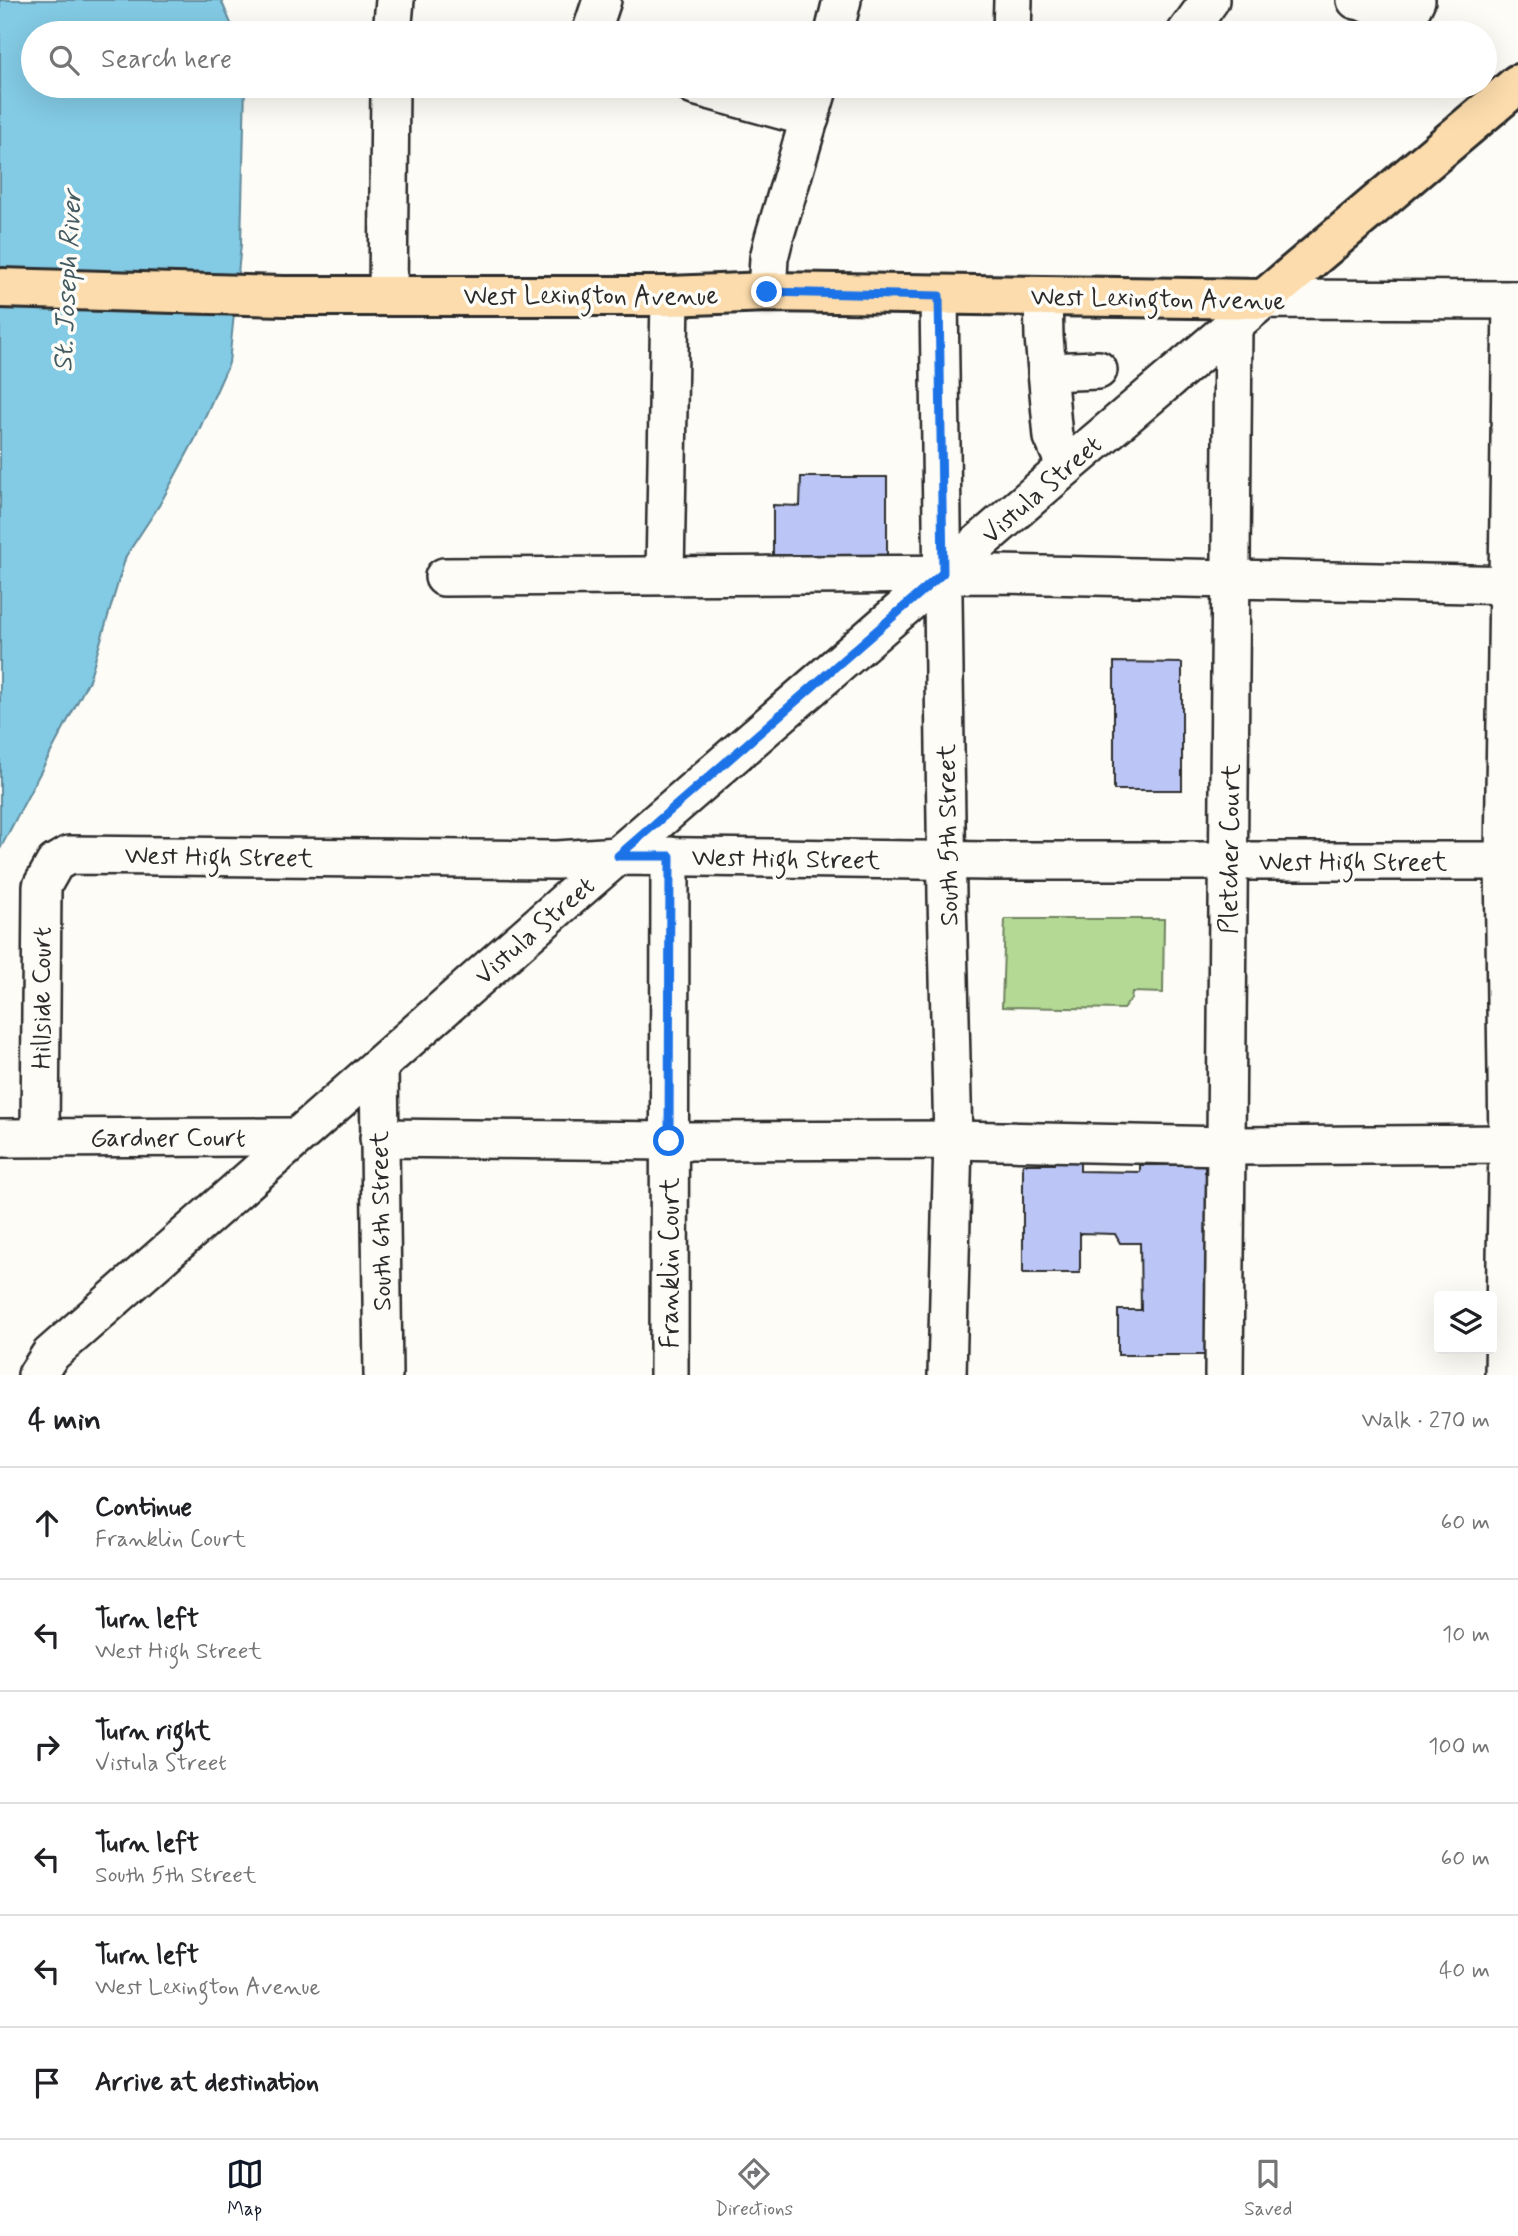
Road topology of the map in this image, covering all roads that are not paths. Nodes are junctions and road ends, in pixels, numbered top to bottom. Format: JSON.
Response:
{"nodes":[{"id":1,"x":395,"y":0,"type":"edge"},
{"id":2,"x":601,"y":0,"type":"edge"},
{"id":3,"x":842,"y":0,"type":"edge"},
{"id":4,"x":1013,"y":0,"type":"edge"},
{"id":5,"x":1210,"y":0,"type":"edge"},
{"id":6,"x":1356,"y":0,"type":"edge"},
{"id":7,"x":1416,"y":0,"type":"edge"},
{"id":8,"x":393,"y":21,"type":"edge"},
{"id":9,"x":595,"y":21,"type":"edge"},
{"id":10,"x":837,"y":21,"type":"edge"},
{"id":11,"x":1012,"y":21,"type":"edge"},
{"id":12,"x":1195,"y":21,"type":"edge"},
{"id":13,"x":1518,"y":84,"type":"edge"},
{"id":14,"x":390,"y":98,"type":"edge"},
{"id":15,"x":784,"y":98,"type":"edge"},
{"id":16,"x":814,"y":102,"type":"edge"},
{"id":17,"x":0,"y":288,"type":"edge"},
{"id":18,"x":767,"y":292,"type":"junction"},
{"id":19,"x":388,"y":296,"type":"junction"},
{"id":20,"x":670,"y":296,"type":"junction"},
{"id":21,"x":939,"y":296,"type":"junction"},
{"id":22,"x":1043,"y":297,"type":"junction"},
{"id":23,"x":1264,"y":299,"type":"junction"},
{"id":24,"x":1515,"y":300,"type":"edge"},
{"id":25,"x":1233,"y":324,"type":"junction"},
{"id":26,"x":1098,"y":370,"type":"dead end"},
{"id":27,"x":1047,"y":372,"type":"junction"},
{"id":28,"x":1066,"y":467,"type":"junction"},
{"id":29,"x":943,"y":573,"type":"junction"},
{"id":30,"x":665,"y":575,"type":"junction"},
{"id":31,"x":444,"y":577,"type":"dead end"},
{"id":32,"x":1231,"y":580,"type":"junction"},
{"id":33,"x":1513,"y":586,"type":"edge"},
{"id":34,"x":618,"y":856,"type":"junction"},
{"id":35,"x":670,"y":856,"type":"junction"},
{"id":36,"x":947,"y":860,"type":"junction"},
{"id":37,"x":1228,"y":861,"type":"junction"},
{"id":38,"x":1511,"y":861,"type":"edge"},
{"id":39,"x":55,"y":863,"type":"joint"},
{"id":40,"x":379,"y":1066,"type":"junction"},
{"id":41,"x":40,"y":1137,"type":"junction"},
{"id":42,"x":296,"y":1137,"type":"junction"},
{"id":43,"x":0,"y":1138,"type":"edge"},
{"id":44,"x":379,"y":1138,"type":"junction"},
{"id":45,"x":953,"y":1140,"type":"junction"},
{"id":46,"x":669,"y":1141,"type":"junction"},
{"id":47,"x":1513,"y":1144,"type":"edge"},
{"id":48,"x":1227,"y":1146,"type":"junction"},
{"id":49,"x":37,"y":1375,"type":"edge"},
{"id":50,"x":383,"y":1375,"type":"edge"},
{"id":51,"x":669,"y":1375,"type":"edge"},
{"id":52,"x":947,"y":1375,"type":"edge"},
{"id":53,"x":1224,"y":1375,"type":"edge"},
{"id":54,"x":1504,"y":1375,"type":"edge"}],
"edges":[{"from":1,"to":8,"type":"street"},
{"from":2,"to":9,"type":"street"},
{"from":3,"to":10,"type":"street"},
{"from":4,"to":11,"type":"street"},
{"from":5,"to":12,"type":"street"},
{"from":6,"to":7,"type":"street"},
{"from":13,"to":23,"type":"main road","name":"Vistula Street"},
{"from":14,"to":19,"type":"street"},
{"from":15,"to":16,"type":"street"},
{"from":16,"to":18,"type":"street"},
{"from":17,"to":19,"type":"main road","name":"West Lexington Avenue"},
{"from":18,"to":20,"type":"main road","name":"West Lexington Avenue"},
{"from":18,"to":21,"type":"main road","name":"West Lexington Avenue"},
{"from":19,"to":20,"type":"main road","name":"West Lexington Avenue"},
{"from":20,"to":30,"type":"street"},
{"from":21,"to":22,"type":"main road","name":"West Lexington Avenue"},
{"from":21,"to":29,"type":"street","name":"South 5th Street"},
{"from":22,"to":23,"type":"main road","name":"West Lexington Avenue"},
{"from":22,"to":27,"type":"street"},
{"from":23,"to":24,"type":"street","name":"West Lexington Avenue"},
{"from":23,"to":25,"type":"street","name":"Vistula Street"},
{"from":24,"to":33,"type":"street"},
{"from":25,"to":28,"type":"street","name":"Vistula Street"},
{"from":25,"to":32,"type":"street","name":"Pletcher Court"},
{"from":26,"to":27,"type":"street"},
{"from":27,"to":28,"type":"street"},
{"from":28,"to":29,"type":"street","name":"Vistula Street"},
{"from":29,"to":30,"type":"street"},
{"from":29,"to":32,"type":"street"},
{"from":29,"to":34,"type":"street","name":"Vistula Street"},
{"from":29,"to":36,"type":"street","name":"South 5th Street"},
{"from":30,"to":31,"type":"street"},
{"from":32,"to":33,"type":"street"},
{"from":32,"to":37,"type":"street","name":"Pletcher Court"},
{"from":33,"to":38,"type":"street"},
{"from":34,"to":35,"type":"street","name":"West High Street"},
{"from":34,"to":39,"type":"street","name":"West High Street"},
{"from":34,"to":40,"type":"street","name":"Vistula Street"},
{"from":35,"to":36,"type":"street","name":"West High Street"},
{"from":35,"to":46,"type":"street","name":"Franklin Court"},
{"from":36,"to":37,"type":"street","name":"West High Street"},
{"from":36,"to":45,"type":"street","name":"South 5th Street"},
{"from":37,"to":38,"type":"street","name":"West High Street"},
{"from":37,"to":48,"type":"street","name":"Pletcher Court"},
{"from":38,"to":47,"type":"street"},
{"from":39,"to":41,"type":"street","name":"Hillside Court"},
{"from":40,"to":42,"type":"street","name":"Vistula Street"},
{"from":40,"to":44,"type":"street","name":"South 6th Street"},
{"from":41,"to":42,"type":"street","name":"Gardner Court"},
{"from":41,"to":43,"type":"street","name":"Gardner Court"},
{"from":42,"to":49,"type":"street","name":"Vistula Street"},
{"from":44,"to":46,"type":"street"},
{"from":44,"to":50,"type":"street","name":"South 6th Street"},
{"from":45,"to":46,"type":"street"},
{"from":45,"to":48,"type":"street"},
{"from":45,"to":52,"type":"street","name":"South 5th Street"},
{"from":46,"to":51,"type":"street","name":"Franklin Court"},
{"from":47,"to":48,"type":"street"},
{"from":47,"to":54,"type":"street"},
{"from":48,"to":53,"type":"street","name":"Pletcher Court"}]}
